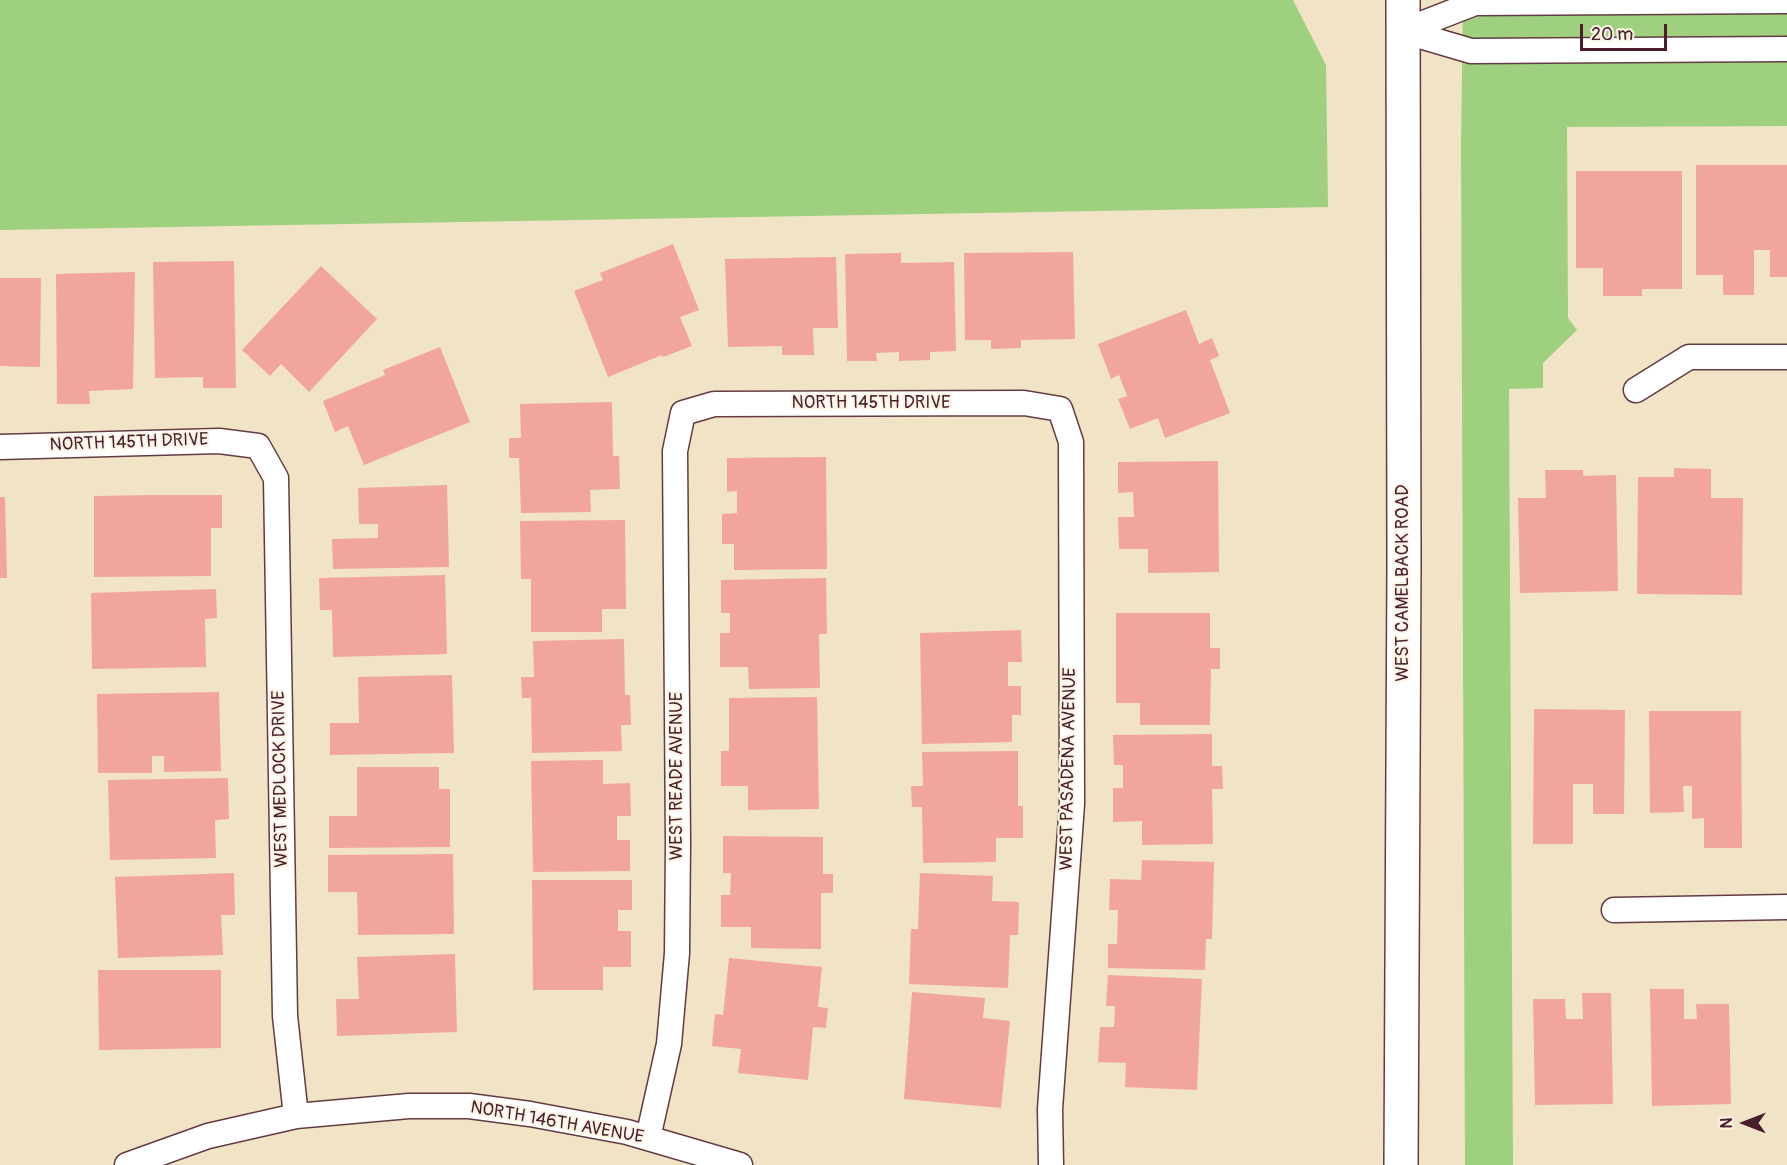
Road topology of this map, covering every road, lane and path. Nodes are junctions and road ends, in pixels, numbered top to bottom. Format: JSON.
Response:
{"nodes":[{"id":1,"x":1787,"y":1,"type":"edge"},
{"id":2,"x":1403,"y":16,"type":"edge"},
{"id":3,"x":1787,"y":49,"type":"edge"},
{"id":4,"x":1787,"y":357,"type":"edge"},
{"id":5,"x":1636,"y":390,"type":"dead end"},
{"id":6,"x":1060,"y":409,"type":"joint"},
{"id":7,"x":683,"y":413,"type":"joint"},
{"id":8,"x":258,"y":446,"type":"joint"},
{"id":9,"x":0,"y":447,"type":"edge"},
{"id":10,"x":1787,"y":907,"type":"edge"},
{"id":11,"x":1614,"y":910,"type":"dead end"},
{"id":12,"x":296,"y":1116,"type":"junction"},
{"id":13,"x":648,"y":1138,"type":"junction"},
{"id":14,"x":127,"y":1165,"type":"edge"},
{"id":15,"x":740,"y":1165,"type":"edge"},
{"id":16,"x":1051,"y":1165,"type":"edge"},
{"id":17,"x":1401,"y":1165,"type":"edge"}],
"edges":[{"from":1,"to":2,"type":"street"},
{"from":2,"to":3,"type":"street"},
{"from":2,"to":17,"type":"main road","name":"WEST CAMELBACK ROAD"},
{"from":4,"to":5,"type":"street"},
{"from":6,"to":7,"type":"street","name":"NORTH 145TH DRIVE"},
{"from":6,"to":16,"type":"street","name":"WEST PASADENA AVENUE"},
{"from":7,"to":13,"type":"street","name":"WEST READE AVENUE"},
{"from":8,"to":9,"type":"street","name":"NORTH 145TH DRIVE"},
{"from":8,"to":12,"type":"street","name":"WEST MEDLOCK DRIVE"},
{"from":10,"to":11,"type":"street"},
{"from":12,"to":13,"type":"street","name":"NORTH 146TH AVENUE"},
{"from":12,"to":14,"type":"street","name":"NORTH 146TH AVENUE"},
{"from":13,"to":15,"type":"street","name":"NORTH 146TH AVENUE"}]}
